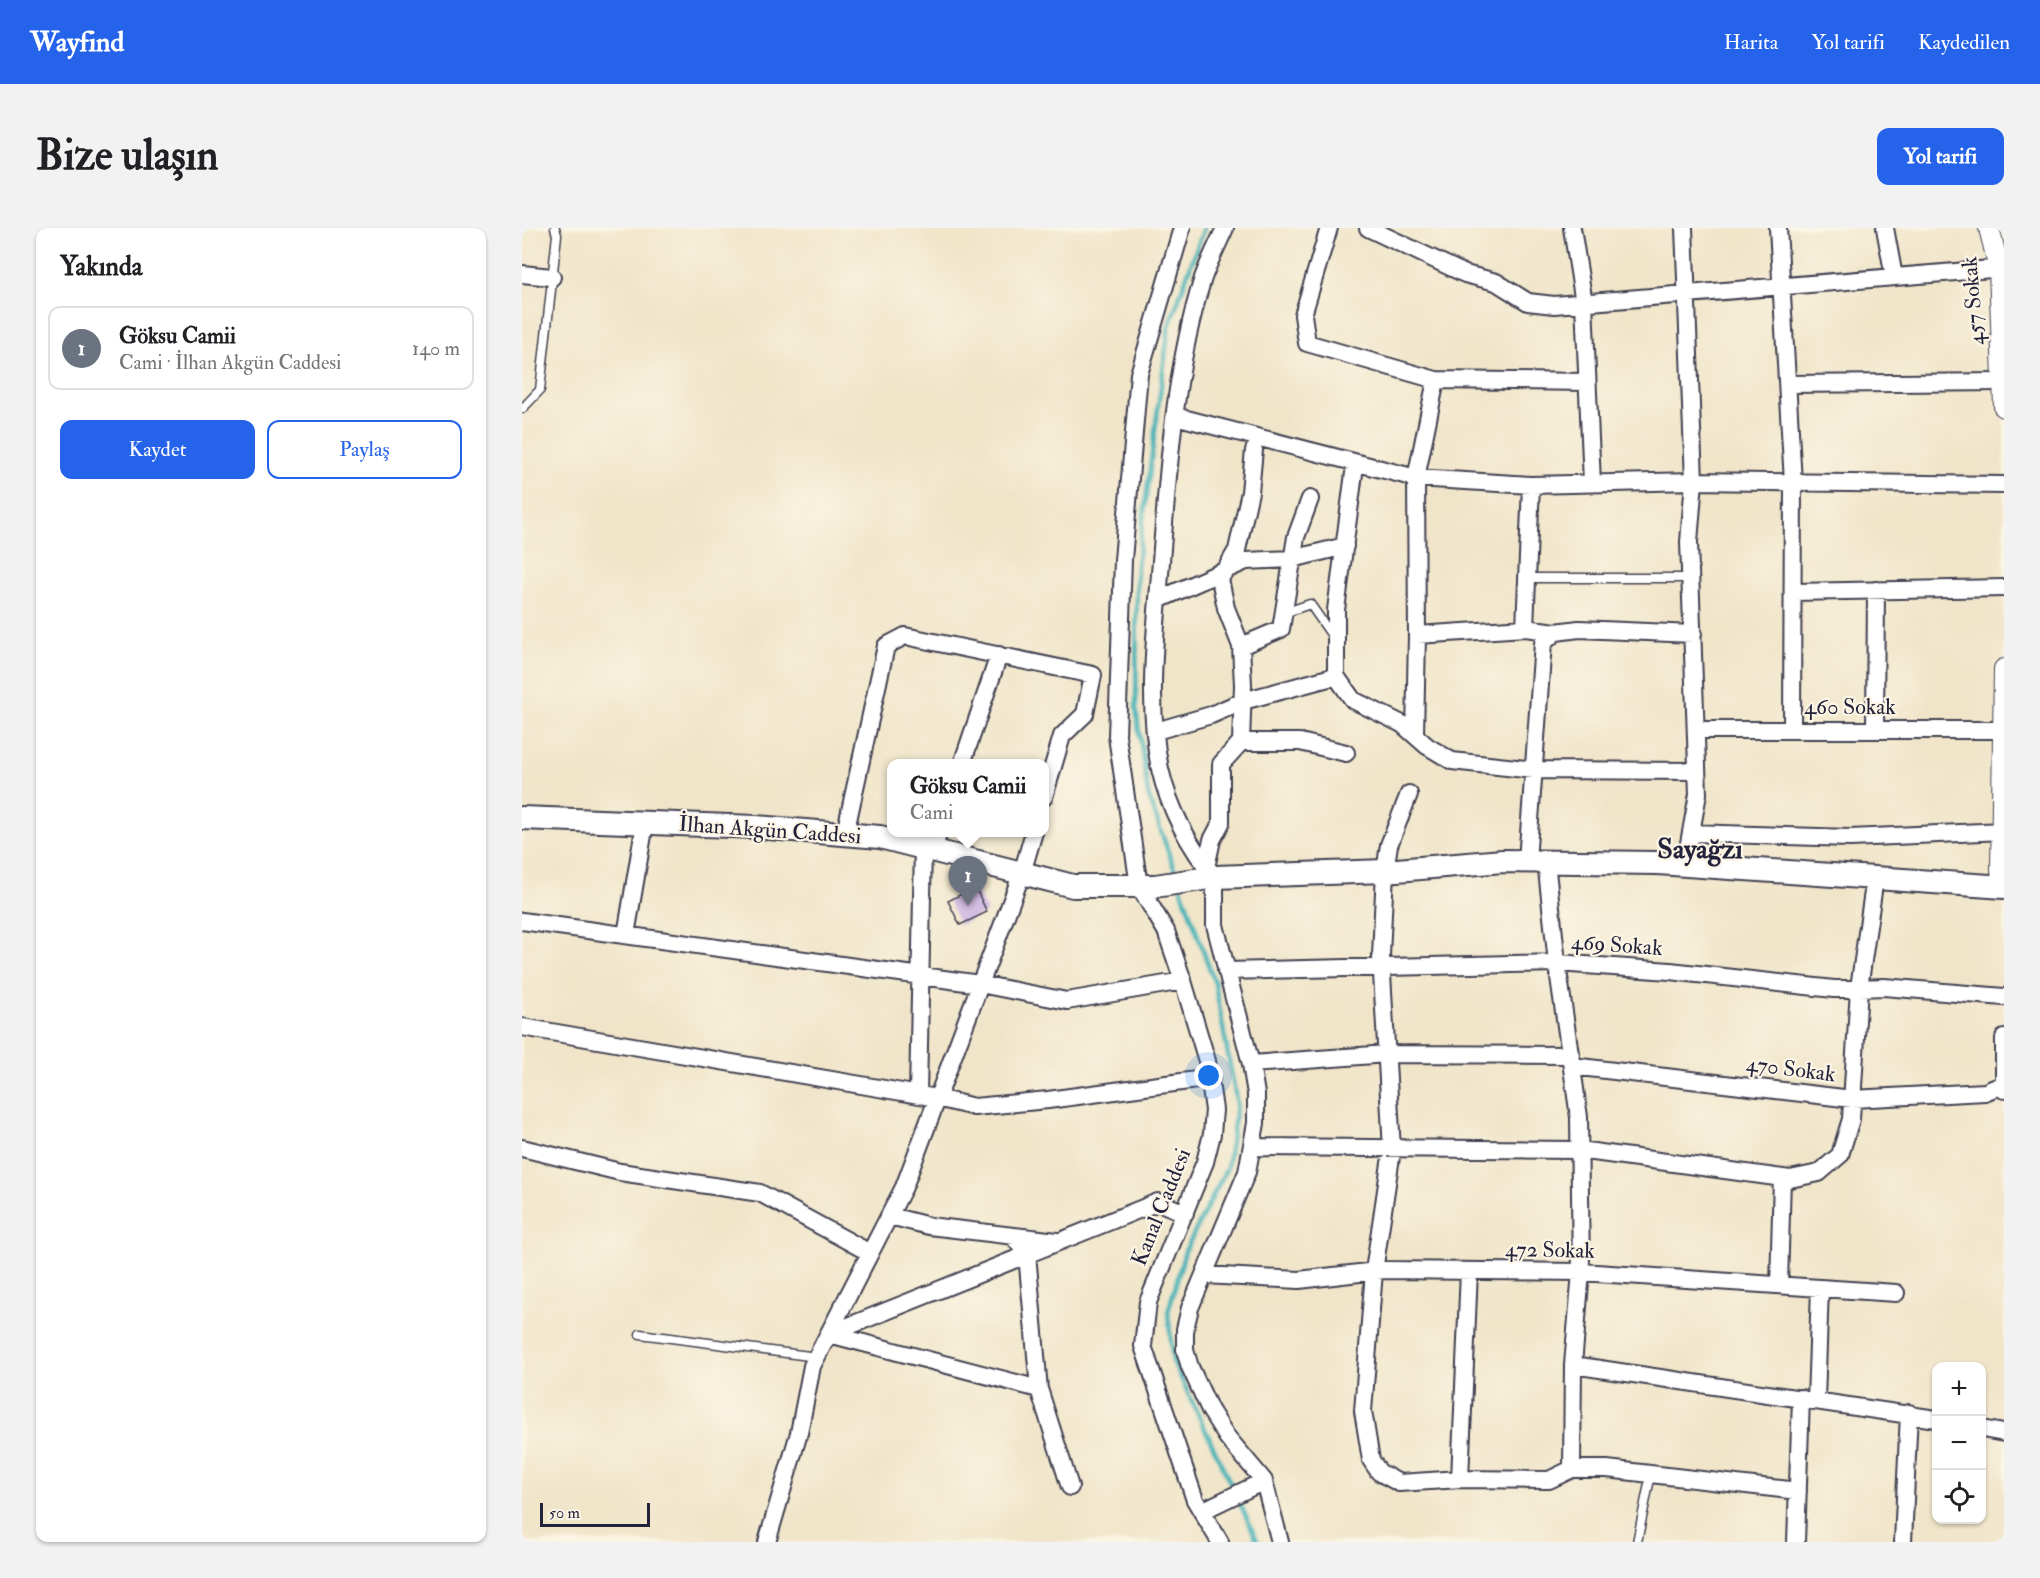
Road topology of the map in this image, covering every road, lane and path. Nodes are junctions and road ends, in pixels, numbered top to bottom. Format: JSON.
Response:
{"nodes":[{"id":1,"x":555,"y":228,"type":"edge"},
{"id":2,"x":1182,"y":228,"type":"edge"},
{"id":3,"x":1225,"y":228,"type":"edge"},
{"id":4,"x":1329,"y":228,"type":"edge"},
{"id":5,"x":1368,"y":228,"type":"edge"},
{"id":6,"x":1572,"y":228,"type":"edge"},
{"id":7,"x":1684,"y":228,"type":"edge"},
{"id":8,"x":1778,"y":228,"type":"edge"},
{"id":9,"x":1885,"y":228,"type":"edge"},
{"id":10,"x":1989,"y":228,"type":"edge"},
{"id":11,"x":2001,"y":268,"type":"edge"},
{"id":12,"x":522,"y":274,"type":"edge"},
{"id":13,"x":552,"y":277,"type":"junction"},
{"id":14,"x":1894,"y":277,"type":"junction"},
{"id":15,"x":1782,"y":286,"type":"junction"},
{"id":16,"x":1687,"y":294,"type":"junction"},
{"id":17,"x":1584,"y":303,"type":"junction"},
{"id":18,"x":1436,"y":380,"type":"junction"},
{"id":19,"x":1587,"y":381,"type":"junction"},
{"id":20,"x":2003,"y":382,"type":"edge"},
{"id":21,"x":1788,"y":384,"type":"junction"},
{"id":22,"x":2004,"y":407,"type":"edge"},
{"id":23,"x":522,"y":409,"type":"edge"},
{"id":24,"x":1175,"y":416,"type":"junction"},
{"id":25,"x":1254,"y":450,"type":"dead end"},
{"id":26,"x":1354,"y":472,"type":"dead end"},
{"id":27,"x":1416,"y":478,"type":"junction"},
{"id":28,"x":1694,"y":482,"type":"junction"},
{"id":29,"x":1793,"y":482,"type":"junction"},
{"id":30,"x":1592,"y":483,"type":"junction"},
{"id":31,"x":1532,"y":484,"type":"junction"},
{"id":32,"x":2004,"y":485,"type":"edge"},
{"id":33,"x":1310,"y":499,"type":"dead end"},
{"id":34,"x":1345,"y":546,"type":"junction"},
{"id":35,"x":1292,"y":559,"type":"junction"},
{"id":36,"x":1226,"y":569,"type":"junction"},
{"id":37,"x":1527,"y":578,"type":"junction"},
{"id":38,"x":1691,"y":578,"type":"junction"},
{"id":39,"x":2004,"y":588,"type":"edge"},
{"id":40,"x":1876,"y":590,"type":"junction"},
{"id":41,"x":1793,"y":592,"type":"junction"},
{"id":42,"x":1158,"y":600,"type":"junction"},
{"id":43,"x":1283,"y":614,"type":"junction"},
{"id":44,"x":1525,"y":628,"type":"junction"},
{"id":45,"x":1557,"y":632,"type":"junction"},
{"id":46,"x":1693,"y":634,"type":"junction"},
{"id":47,"x":1417,"y":635,"type":"junction"},
{"id":48,"x":1336,"y":640,"type":"junction"},
{"id":49,"x":1241,"y":646,"type":"junction"},
{"id":50,"x":999,"y":655,"type":"junction"},
{"id":51,"x":2004,"y":669,"type":"edge"},
{"id":52,"x":1336,"y":676,"type":"junction"},
{"id":53,"x":1243,"y":701,"type":"junction"},
{"id":54,"x":1792,"y":729,"type":"junction"},
{"id":55,"x":1875,"y":729,"type":"junction"},
{"id":56,"x":1696,"y":730,"type":"junction"},
{"id":57,"x":2003,"y":730,"type":"edge"},
{"id":58,"x":1156,"y":731,"type":"junction"},
{"id":59,"x":1415,"y":735,"type":"junction"},
{"id":60,"x":1241,"y":742,"type":"junction"},
{"id":61,"x":1346,"y":753,"type":"dead end"},
{"id":62,"x":964,"y":759,"type":"edge"},
{"id":63,"x":1534,"y":770,"type":"junction"},
{"id":64,"x":1697,"y":771,"type":"junction"},
{"id":65,"x":1049,"y":779,"type":"edge"},
{"id":66,"x":1409,"y":794,"type":"dead end"},
{"id":67,"x":522,"y":818,"type":"edge"},
{"id":68,"x":645,"y":822,"type":"junction"},
{"id":69,"x":2003,"y":831,"type":"edge"},
{"id":70,"x":1691,"y":833,"type":"junction"},
{"id":71,"x":845,"y":834,"type":"junction"},
{"id":72,"x":1033,"y":837,"type":"edge"},
{"id":73,"x":932,"y":843,"type":"edge"},
{"id":74,"x":1536,"y":861,"type":"junction"},
{"id":75,"x":1685,"y":865,"type":"junction"},
{"id":76,"x":1385,"y":871,"type":"junction"},
{"id":77,"x":1022,"y":873,"type":"junction"},
{"id":78,"x":1207,"y":874,"type":"junction"},
{"id":79,"x":1875,"y":878,"type":"junction"},
{"id":80,"x":1147,"y":886,"type":"junction"},
{"id":81,"x":2004,"y":888,"type":"edge"},
{"id":82,"x":522,"y":921,"type":"edge"},
{"id":83,"x":626,"y":935,"type":"junction"},
{"id":84,"x":1557,"y":963,"type":"junction"},
{"id":85,"x":1382,"y":965,"type":"junction"},
{"id":86,"x":1226,"y":971,"type":"junction"},
{"id":87,"x":920,"y":976,"type":"junction"},
{"id":88,"x":1183,"y":981,"type":"junction"},
{"id":89,"x":980,"y":984,"type":"junction"},
{"id":90,"x":1859,"y":988,"type":"junction"},
{"id":91,"x":2004,"y":997,"type":"edge"},
{"id":92,"x":522,"y":1027,"type":"edge"},
{"id":93,"x":2004,"y":1038,"type":"edge"},
{"id":94,"x":1387,"y":1054,"type":"junction"},
{"id":95,"x":1572,"y":1061,"type":"junction"},
{"id":96,"x":1251,"y":1064,"type":"junction"},
{"id":97,"x":1211,"y":1078,"type":"junction"},
{"id":98,"x":2004,"y":1084,"type":"edge"},
{"id":99,"x":2004,"y":1090,"type":"edge"},
{"id":100,"x":918,"y":1095,"type":"junction"},
{"id":101,"x":938,"y":1098,"type":"junction"},
{"id":102,"x":1852,"y":1099,"type":"junction"},
{"id":103,"x":1254,"y":1147,"type":"junction"},
{"id":104,"x":522,"y":1148,"type":"edge"},
{"id":105,"x":1392,"y":1150,"type":"junction"},
{"id":106,"x":1579,"y":1150,"type":"junction"},
{"id":107,"x":1782,"y":1178,"type":"junction"},
{"id":108,"x":1185,"y":1213,"type":"junction"},
{"id":109,"x":890,"y":1216,"type":"junction"},
{"id":110,"x":1013,"y":1236,"type":"junction"},
{"id":111,"x":1060,"y":1241,"type":"junction"},
{"id":112,"x":870,"y":1253,"type":"junction"},
{"id":113,"x":1027,"y":1254,"type":"junction"},
{"id":114,"x":1374,"y":1271,"type":"junction"},
{"id":115,"x":1469,"y":1271,"type":"junction"},
{"id":116,"x":1581,"y":1272,"type":"junction"},
{"id":117,"x":1204,"y":1275,"type":"junction"},
{"id":118,"x":1779,"y":1285,"type":"junction"},
{"id":119,"x":1820,"y":1288,"type":"junction"},
{"id":120,"x":1896,"y":1293,"type":"dead end"},
{"id":121,"x":640,"y":1334,"type":"dead end"},
{"id":122,"x":829,"y":1334,"type":"junction"},
{"id":123,"x":818,"y":1357,"type":"junction"},
{"id":124,"x":1573,"y":1365,"type":"junction"},
{"id":125,"x":1039,"y":1389,"type":"junction"},
{"id":126,"x":1809,"y":1399,"type":"junction"},
{"id":127,"x":1909,"y":1413,"type":"junction"},
{"id":128,"x":1932,"y":1418,"type":"edge"},
{"id":129,"x":1986,"y":1429,"type":"edge"},
{"id":130,"x":2004,"y":1433,"type":"edge"},
{"id":131,"x":1572,"y":1469,"type":"junction"},
{"id":132,"x":1651,"y":1474,"type":"junction"},
{"id":133,"x":1460,"y":1479,"type":"junction"},
{"id":134,"x":1257,"y":1485,"type":"junction"},
{"id":135,"x":1070,"y":1487,"type":"dead end"},
{"id":136,"x":1798,"y":1491,"type":"junction"},
{"id":137,"x":1209,"y":1507,"type":"junction"},
{"id":138,"x":767,"y":1542,"type":"edge"},
{"id":139,"x":1220,"y":1542,"type":"edge"},
{"id":140,"x":1280,"y":1542,"type":"edge"},
{"id":141,"x":1637,"y":1542,"type":"edge"},
{"id":142,"x":1796,"y":1542,"type":"edge"},
{"id":143,"x":1902,"y":1542,"type":"edge"}],
"edges":[{"from":1,"to":13,"type":"lane"},
{"from":2,"to":80,"type":"street"},
{"from":3,"to":24,"type":"street"},
{"from":4,"to":18,"type":"street"},
{"from":5,"to":17,"type":"street"},
{"from":6,"to":17,"type":"street"},
{"from":7,"to":16,"type":"street"},
{"from":8,"to":15,"type":"street"},
{"from":9,"to":14,"type":"street"},
{"from":10,"to":11,"type":"street","name":"457 Sokak"},
{"from":11,"to":14,"type":"street"},
{"from":11,"to":20,"type":"street","name":"457 Sokak"},
{"from":12,"to":13,"type":"street"},
{"from":13,"to":23,"type":"lane"},
{"from":14,"to":15,"type":"street"},
{"from":15,"to":16,"type":"street"},
{"from":15,"to":21,"type":"street"},
{"from":16,"to":17,"type":"street"},
{"from":16,"to":28,"type":"street"},
{"from":17,"to":19,"type":"street"},
{"from":18,"to":19,"type":"street"},
{"from":18,"to":27,"type":"street"},
{"from":19,"to":30,"type":"street"},
{"from":20,"to":21,"type":"street"},
{"from":20,"to":22,"type":"street","name":"457 Sokak"},
{"from":21,"to":29,"type":"street"},
{"from":24,"to":27,"type":"street"},
{"from":24,"to":42,"type":"street"},
{"from":25,"to":36,"type":"street"},
{"from":26,"to":34,"type":"street"},
{"from":27,"to":31,"type":"street"},
{"from":27,"to":47,"type":"street"},
{"from":28,"to":29,"type":"street"},
{"from":28,"to":30,"type":"street"},
{"from":28,"to":38,"type":"street"},
{"from":29,"to":32,"type":"street"},
{"from":29,"to":41,"type":"street"},
{"from":30,"to":31,"type":"street"},
{"from":31,"to":37,"type":"street"},
{"from":33,"to":35,"type":"street"},
{"from":34,"to":35,"type":"street"},
{"from":34,"to":48,"type":"street"},
{"from":35,"to":36,"type":"street"},
{"from":35,"to":43,"type":"street"},
{"from":36,"to":42,"type":"street"},
{"from":36,"to":49,"type":"street"},
{"from":37,"to":38,"type":"lane"},
{"from":37,"to":44,"type":"street"},
{"from":38,"to":46,"type":"street"},
{"from":39,"to":40,"type":"street"},
{"from":40,"to":41,"type":"street"},
{"from":40,"to":55,"type":"street"},
{"from":41,"to":54,"type":"street"},
{"from":42,"to":58,"type":"street"},
{"from":43,"to":48,"type":"lane"},
{"from":43,"to":49,"type":"street"},
{"from":44,"to":45,"type":"street"},
{"from":44,"to":47,"type":"street"},
{"from":45,"to":46,"type":"street"},
{"from":45,"to":63,"type":"street"},
{"from":46,"to":56,"type":"street"},
{"from":47,"to":59,"type":"street"},
{"from":48,"to":52,"type":"street"},
{"from":49,"to":53,"type":"street"},
{"from":50,"to":62,"type":"street"},
{"from":50,"to":65,"type":"street"},
{"from":50,"to":71,"type":"street"},
{"from":51,"to":57,"type":"street"},
{"from":52,"to":53,"type":"street"},
{"from":52,"to":59,"type":"street"},
{"from":53,"to":58,"type":"street"},
{"from":53,"to":60,"type":"street"},
{"from":54,"to":55,"type":"street","name":"460 Sokak"},
{"from":54,"to":56,"type":"street","name":"460 Sokak"},
{"from":55,"to":57,"type":"street","name":"460 Sokak"},
{"from":56,"to":64,"type":"street"},
{"from":57,"to":69,"type":"street"},
{"from":58,"to":78,"type":"street"},
{"from":59,"to":63,"type":"street"},
{"from":60,"to":61,"type":"street"},
{"from":60,"to":78,"type":"street"},
{"from":63,"to":64,"type":"street"},
{"from":63,"to":74,"type":"street"},
{"from":64,"to":70,"type":"street"},
{"from":66,"to":76,"type":"street"},
{"from":67,"to":68,"type":"main road","name":"İlhan Akgün Caddesi"},
{"from":68,"to":71,"type":"main road","name":"İlhan Akgün Caddesi"},
{"from":68,"to":83,"type":"street"},
{"from":69,"to":70,"type":"street"},
{"from":69,"to":81,"type":"street"},
{"from":70,"to":75,"type":"street"},
{"from":71,"to":73,"type":"main road","name":"İlhan Akgün Caddesi"},
{"from":72,"to":77,"type":"street"},
{"from":73,"to":77,"type":"main road","name":"İlhan Akgün Caddesi"},
{"from":73,"to":87,"type":"street"},
{"from":74,"to":75,"type":"main road","name":"İlhan Akgün Caddesi"},
{"from":74,"to":76,"type":"main road","name":"İlhan Akgün Caddesi"},
{"from":74,"to":84,"type":"street"},
{"from":75,"to":79,"type":"main road","name":"İlhan Akgün Caddesi"},
{"from":76,"to":78,"type":"main road","name":"İlhan Akgün Caddesi"},
{"from":76,"to":85,"type":"street"},
{"from":77,"to":80,"type":"main road","name":"İlhan Akgün Caddesi"},
{"from":77,"to":89,"type":"street"},
{"from":78,"to":80,"type":"main road","name":"İlhan Akgün Caddesi"},
{"from":78,"to":86,"type":"street"},
{"from":79,"to":81,"type":"main road","name":"İlhan Akgün Caddesi"},
{"from":79,"to":90,"type":"street"},
{"from":80,"to":88,"type":"street","name":"Kanal Caddesi"},
{"from":82,"to":83,"type":"street"},
{"from":83,"to":87,"type":"street"},
{"from":84,"to":85,"type":"street","name":"469 Sokak"},
{"from":84,"to":90,"type":"street","name":"469 Sokak"},
{"from":84,"to":95,"type":"street"},
{"from":85,"to":86,"type":"street","name":"469 Sokak"},
{"from":85,"to":94,"type":"street"},
{"from":86,"to":96,"type":"street"},
{"from":87,"to":89,"type":"street"},
{"from":87,"to":100,"type":"street"},
{"from":88,"to":89,"type":"street"},
{"from":88,"to":97,"type":"street","name":"Kanal Caddesi"},
{"from":89,"to":101,"type":"street"},
{"from":90,"to":91,"type":"street","name":"469 Sokak"},
{"from":90,"to":102,"type":"street"},
{"from":92,"to":100,"type":"street"},
{"from":93,"to":98,"type":"street"},
{"from":94,"to":95,"type":"street","name":"470 Sokak"},
{"from":94,"to":96,"type":"street","name":"470 Sokak"},
{"from":94,"to":105,"type":"street"},
{"from":95,"to":102,"type":"street","name":"470 Sokak"},
{"from":95,"to":106,"type":"street"},
{"from":96,"to":103,"type":"street"},
{"from":97,"to":101,"type":"street"},
{"from":97,"to":108,"type":"street","name":"Kanal Caddesi"},
{"from":98,"to":99,"type":"street"},
{"from":98,"to":102,"type":"street","name":"470 Sokak"},
{"from":100,"to":101,"type":"street"},
{"from":101,"to":109,"type":"street"},
{"from":102,"to":107,"type":"street"},
{"from":103,"to":105,"type":"street"},
{"from":103,"to":117,"type":"street"},
{"from":104,"to":112,"type":"street"},
{"from":105,"to":106,"type":"street"},
{"from":105,"to":114,"type":"street"},
{"from":106,"to":107,"type":"street"},
{"from":106,"to":116,"type":"street"},
{"from":107,"to":118,"type":"street"},
{"from":108,"to":111,"type":"street"},
{"from":108,"to":137,"type":"street","name":"Kanal Caddesi"},
{"from":109,"to":110,"type":"street"},
{"from":109,"to":112,"type":"street"},
{"from":110,"to":111,"type":"street"},
{"from":110,"to":113,"type":"street"},
{"from":111,"to":113,"type":"street"},
{"from":112,"to":122,"type":"street"},
{"from":113,"to":122,"type":"street"},
{"from":113,"to":125,"type":"street"},
{"from":114,"to":115,"type":"street","name":"472 Sokak"},
{"from":114,"to":117,"type":"street","name":"472 Sokak"},
{"from":114,"to":133,"type":"street"},
{"from":115,"to":116,"type":"street","name":"472 Sokak"},
{"from":115,"to":133,"type":"street"},
{"from":116,"to":118,"type":"street","name":"472 Sokak"},
{"from":116,"to":124,"type":"street"},
{"from":117,"to":134,"type":"street"},
{"from":118,"to":119,"type":"street","name":"472 Sokak"},
{"from":119,"to":120,"type":"street","name":"472 Sokak"},
{"from":119,"to":126,"type":"street"},
{"from":121,"to":123,"type":"lane"},
{"from":122,"to":123,"type":"street"},
{"from":122,"to":125,"type":"street"},
{"from":123,"to":138,"type":"street"},
{"from":124,"to":126,"type":"street"},
{"from":124,"to":131,"type":"street"},
{"from":125,"to":135,"type":"street"},
{"from":126,"to":127,"type":"street"},
{"from":126,"to":136,"type":"street"},
{"from":127,"to":128,"type":"street"},
{"from":127,"to":143,"type":"street"},
{"from":129,"to":130,"type":"street"},
{"from":131,"to":132,"type":"street"},
{"from":131,"to":133,"type":"street"},
{"from":132,"to":136,"type":"street"},
{"from":132,"to":141,"type":"lane"},
{"from":134,"to":137,"type":"street"},
{"from":134,"to":140,"type":"street"},
{"from":136,"to":142,"type":"street"},
{"from":137,"to":139,"type":"street","name":"Kanal Caddesi"}]}
